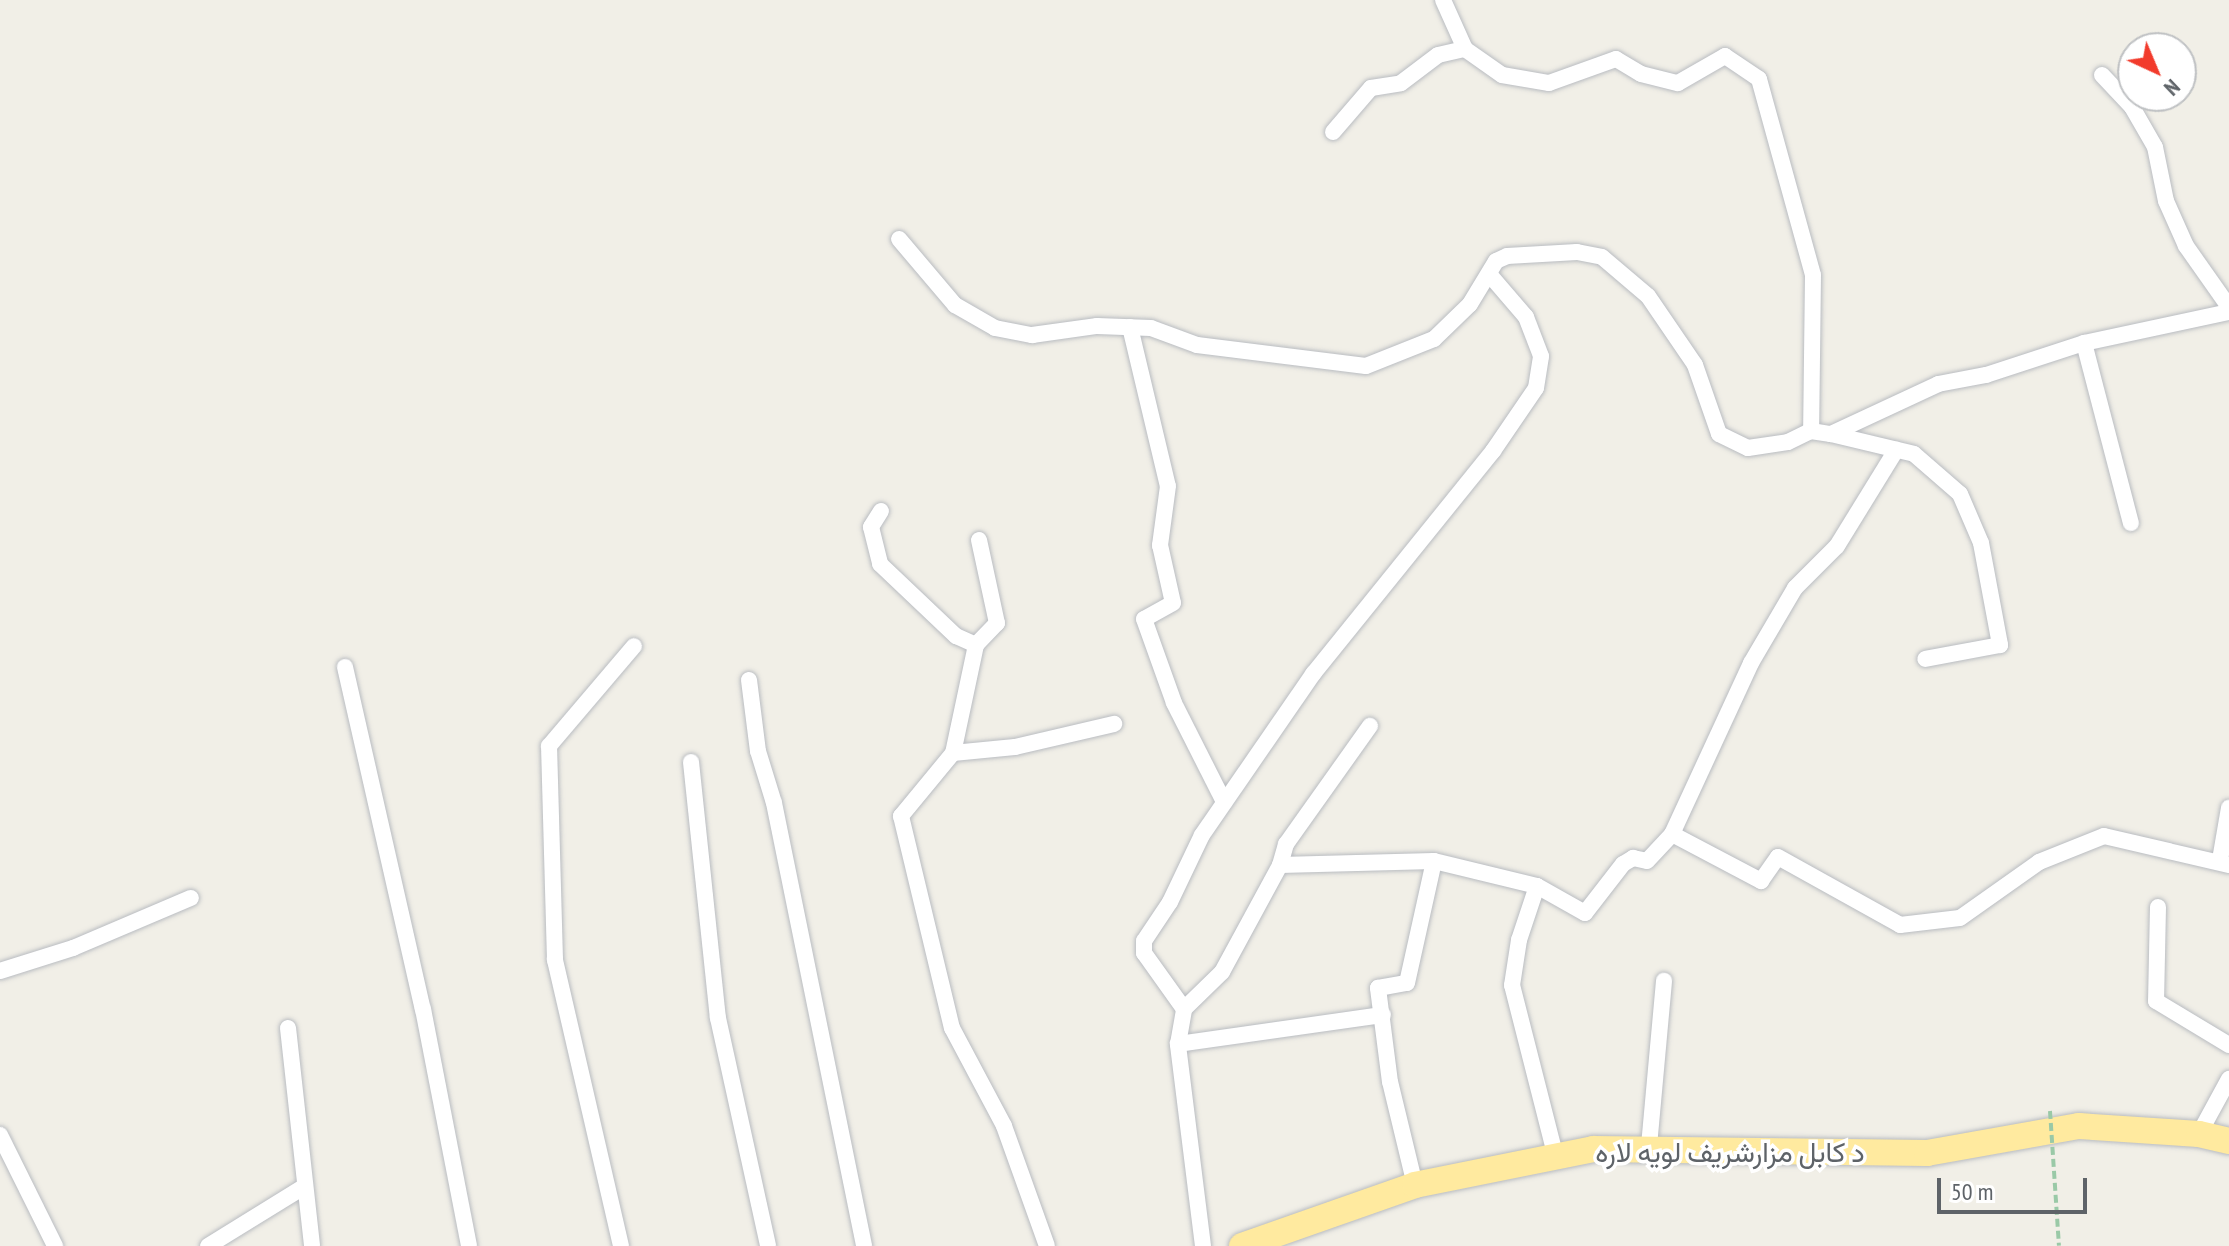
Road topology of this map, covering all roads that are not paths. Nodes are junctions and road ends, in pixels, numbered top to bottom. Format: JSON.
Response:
{"nodes":[{"id":1,"x":1443,"y":0,"type":"edge"},
{"id":2,"x":1465,"y":49,"type":"junction"},
{"id":3,"x":2102,"y":75,"type":"dead end"},
{"id":4,"x":1333,"y":132,"type":"dead end"},
{"id":5,"x":899,"y":239,"type":"dead end"},
{"id":6,"x":1489,"y":274,"type":"junction"},
{"id":7,"x":2229,"y":309,"type":"edge"},
{"id":8,"x":1130,"y":327,"type":"junction"},
{"id":9,"x":2084,"y":343,"type":"junction"},
{"id":10,"x":1811,"y":431,"type":"junction"},
{"id":11,"x":1831,"y":434,"type":"junction"},
{"id":12,"x":1896,"y":450,"type":"junction"},
{"id":13,"x":881,"y":511,"type":"dead end"},
{"id":14,"x":2131,"y":523,"type":"dead end"},
{"id":15,"x":979,"y":540,"type":"dead end"},
{"id":16,"x":976,"y":645,"type":"junction"},
{"id":17,"x":634,"y":646,"type":"dead end"},
{"id":18,"x":1925,"y":659,"type":"dead end"},
{"id":19,"x":345,"y":667,"type":"dead end"},
{"id":20,"x":749,"y":680,"type":"dead end"},
{"id":21,"x":1114,"y":724,"type":"dead end"},
{"id":22,"x":1370,"y":726,"type":"dead end"},
{"id":23,"x":953,"y":753,"type":"junction"},
{"id":24,"x":691,"y":762,"type":"dead end"},
{"id":25,"x":1224,"y":802,"type":"junction"},
{"id":26,"x":2229,"y":808,"type":"edge"},
{"id":27,"x":1672,"y":834,"type":"junction"},
{"id":28,"x":1434,"y":861,"type":"junction"},
{"id":29,"x":2225,"y":863,"type":"edge"},
{"id":30,"x":1280,"y":865,"type":"junction"},
{"id":31,"x":1537,"y":886,"type":"junction"},
{"id":32,"x":191,"y":898,"type":"dead end"},
{"id":33,"x":2158,"y":907,"type":"dead end"},
{"id":34,"x":0,"y":971,"type":"edge"},
{"id":35,"x":1664,"y":981,"type":"dead end"},
{"id":36,"x":1184,"y":1009,"type":"junction"},
{"id":37,"x":1383,"y":1015,"type":"junction"},
{"id":38,"x":288,"y":1028,"type":"dead end"},
{"id":39,"x":1178,"y":1044,"type":"junction"},
{"id":40,"x":2229,"y":1045,"type":"edge"},
{"id":41,"x":2229,"y":1079,"type":"edge"},
{"id":42,"x":2199,"y":1134,"type":"junction"},
{"id":43,"x":0,"y":1135,"type":"edge"},
{"id":44,"x":2229,"y":1141,"type":"edge"},
{"id":45,"x":1649,"y":1146,"type":"junction"},
{"id":46,"x":1556,"y":1158,"type":"junction"},
{"id":47,"x":1415,"y":1185,"type":"junction"},
{"id":48,"x":305,"y":1186,"type":"junction"},
{"id":49,"x":55,"y":1246,"type":"edge"},
{"id":50,"x":208,"y":1246,"type":"edge"},
{"id":51,"x":312,"y":1246,"type":"edge"},
{"id":52,"x":469,"y":1246,"type":"edge"},
{"id":53,"x":621,"y":1246,"type":"edge"},
{"id":54,"x":768,"y":1246,"type":"edge"},
{"id":55,"x":864,"y":1246,"type":"edge"},
{"id":56,"x":1047,"y":1246,"type":"edge"},
{"id":57,"x":1203,"y":1246,"type":"edge"},
{"id":58,"x":1242,"y":1246,"type":"edge"}],
"edges":[{"from":1,"to":2,"type":"street"},
{"from":2,"to":4,"type":"street"},
{"from":2,"to":10,"type":"street"},
{"from":3,"to":7,"type":"street"},
{"from":5,"to":8,"type":"street"},
{"from":6,"to":8,"type":"street"},
{"from":6,"to":10,"type":"street"},
{"from":6,"to":25,"type":"street"},
{"from":7,"to":9,"type":"street"},
{"from":8,"to":25,"type":"street"},
{"from":9,"to":11,"type":"street"},
{"from":9,"to":14,"type":"street"},
{"from":10,"to":11,"type":"street"},
{"from":11,"to":12,"type":"street"},
{"from":12,"to":18,"type":"street"},
{"from":12,"to":27,"type":"street"},
{"from":13,"to":16,"type":"street"},
{"from":15,"to":16,"type":"street"},
{"from":16,"to":23,"type":"street"},
{"from":17,"to":53,"type":"street"},
{"from":19,"to":52,"type":"street"},
{"from":20,"to":55,"type":"street"},
{"from":21,"to":23,"type":"street"},
{"from":22,"to":30,"type":"street"},
{"from":23,"to":56,"type":"street"},
{"from":24,"to":54,"type":"street"},
{"from":25,"to":36,"type":"street"},
{"from":26,"to":29,"type":"street"},
{"from":27,"to":29,"type":"street"},
{"from":27,"to":31,"type":"street"},
{"from":28,"to":30,"type":"street"},
{"from":28,"to":31,"type":"street"},
{"from":28,"to":37,"type":"street"},
{"from":30,"to":36,"type":"street"},
{"from":31,"to":46,"type":"street"},
{"from":32,"to":34,"type":"street"},
{"from":33,"to":40,"type":"street"},
{"from":35,"to":45,"type":"street"},
{"from":36,"to":39,"type":"street"},
{"from":37,"to":39,"type":"street"},
{"from":37,"to":47,"type":"street"},
{"from":38,"to":48,"type":"street"},
{"from":39,"to":57,"type":"street"},
{"from":41,"to":42,"type":"street"},
{"from":42,"to":44,"type":"highway","name":"د کابل مزارشریف لویه لاره"},
{"from":42,"to":45,"type":"highway","name":"د کابل مزارشریف لویه لاره"},
{"from":43,"to":49,"type":"street"},
{"from":45,"to":46,"type":"highway","name":"د کابل مزارشریف لویه لاره"},
{"from":46,"to":47,"type":"highway","name":"د کابل مزارشریف لویه لاره"},
{"from":47,"to":58,"type":"highway","name":"د کابل مزارشریف لویه لاره"},
{"from":48,"to":50,"type":"street"},
{"from":48,"to":51,"type":"street"}]}
